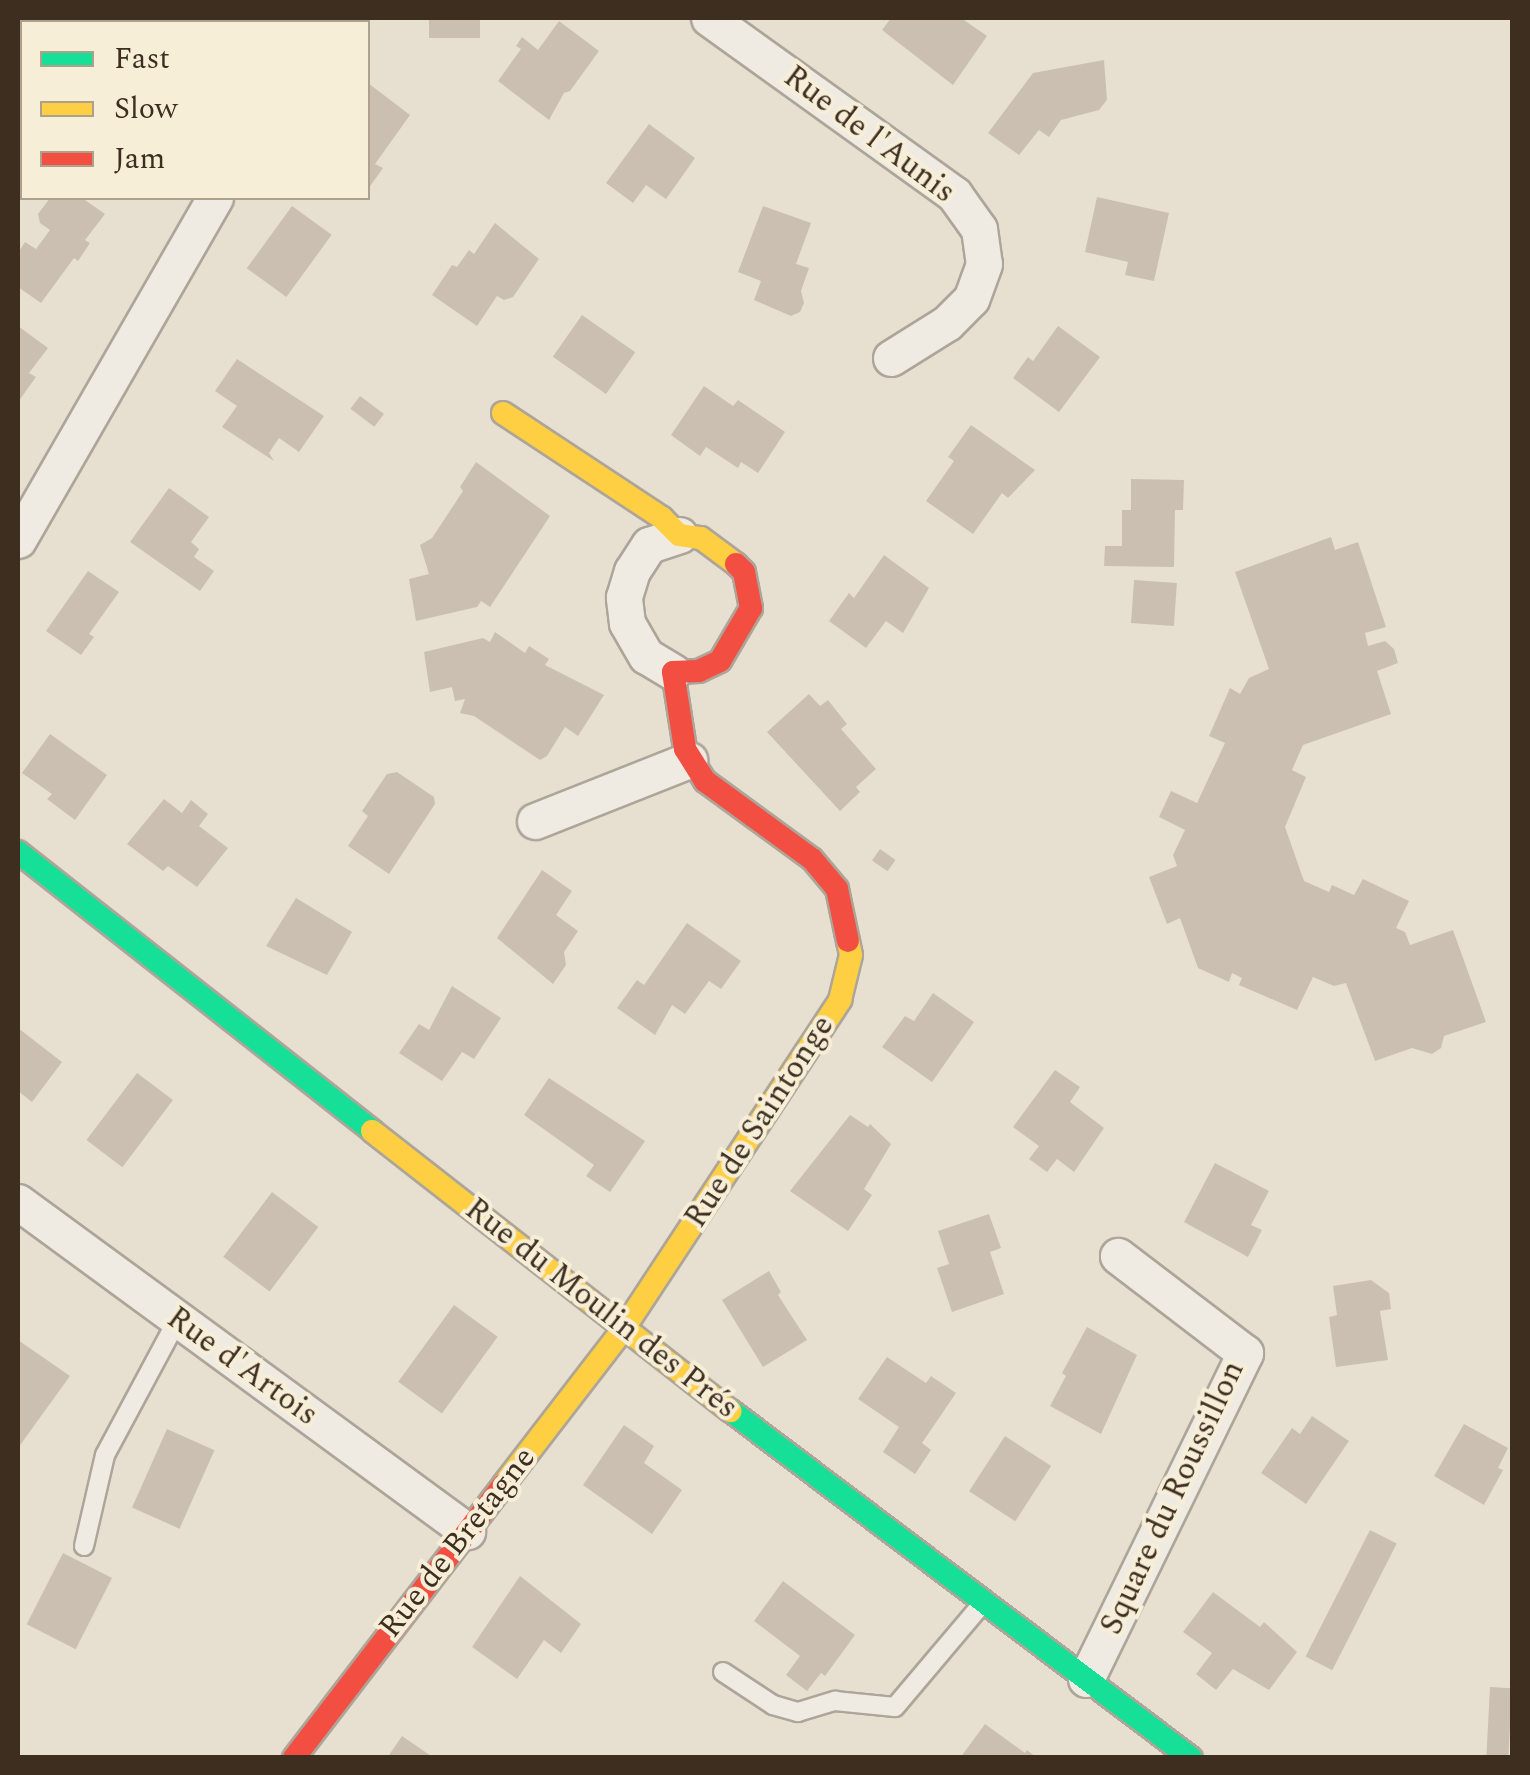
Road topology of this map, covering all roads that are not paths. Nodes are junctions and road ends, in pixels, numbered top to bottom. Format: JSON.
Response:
{"nodes":[{"id":1,"x":710,"y":18,"type":"edge"},
{"id":2,"x":215,"y":200,"type":"edge"},
{"id":3,"x":891,"y":358,"type":"dead end"},
{"id":4,"x":503,"y":413,"type":"dead end"},
{"id":5,"x":679,"y":535,"type":"junction"},
{"id":6,"x":18,"y":540,"type":"edge"},
{"id":7,"x":673,"y":672,"type":"junction"},
{"id":8,"x":689,"y":760,"type":"junction"},
{"id":9,"x":535,"y":821,"type":"dead end"},
{"id":10,"x":18,"y":852,"type":"edge"},
{"id":11,"x":18,"y":1202,"type":"edge"},
{"id":12,"x":1118,"y":1256,"type":"dead end"},
{"id":13,"x":178,"y":1319,"type":"junction"},
{"id":14,"x":624,"y":1328,"type":"junction"},
{"id":15,"x":467,"y":1531,"type":"junction"},
{"id":16,"x":84,"y":1546,"type":"dead end"},
{"id":17,"x":983,"y":1603,"type":"junction"},
{"id":18,"x":723,"y":1672,"type":"dead end"},
{"id":19,"x":1086,"y":1679,"type":"junction"},
{"id":20,"x":294,"y":1758,"type":"edge"},
{"id":21,"x":1192,"y":1758,"type":"edge"}],
"edges":[{"from":1,"to":3,"type":"street","name":"Rue de l'Aunis"},
{"from":2,"to":6,"type":"street"},
{"from":4,"to":5,"type":"street"},
{"from":5,"to":7,"type":"street"},
{"from":5,"to":7,"type":"street"},
{"from":7,"to":8,"type":"street"},
{"from":8,"to":9,"type":"street"},
{"from":8,"to":14,"type":"street","name":"Rue de Saintonge"},
{"from":10,"to":14,"type":"street","name":"Rue du Moulin des Prés"},
{"from":11,"to":13,"type":"street","name":"Rue d'Artois"},
{"from":12,"to":19,"type":"street","name":"Square du Roussillon"},
{"from":13,"to":15,"type":"street","name":"Rue d'Artois"},
{"from":13,"to":16,"type":"lane"},
{"from":14,"to":15,"type":"street","name":"Rue de Bretagne"},
{"from":14,"to":17,"type":"street","name":"Rue du Moulin des Prés"},
{"from":15,"to":20,"type":"street","name":"Rue de Bretagne"},
{"from":17,"to":18,"type":"lane"},
{"from":17,"to":19,"type":"street","name":"Rue du Moulin des Prés"},
{"from":19,"to":21,"type":"street","name":"Rue du Moulin des Prés"}]}
